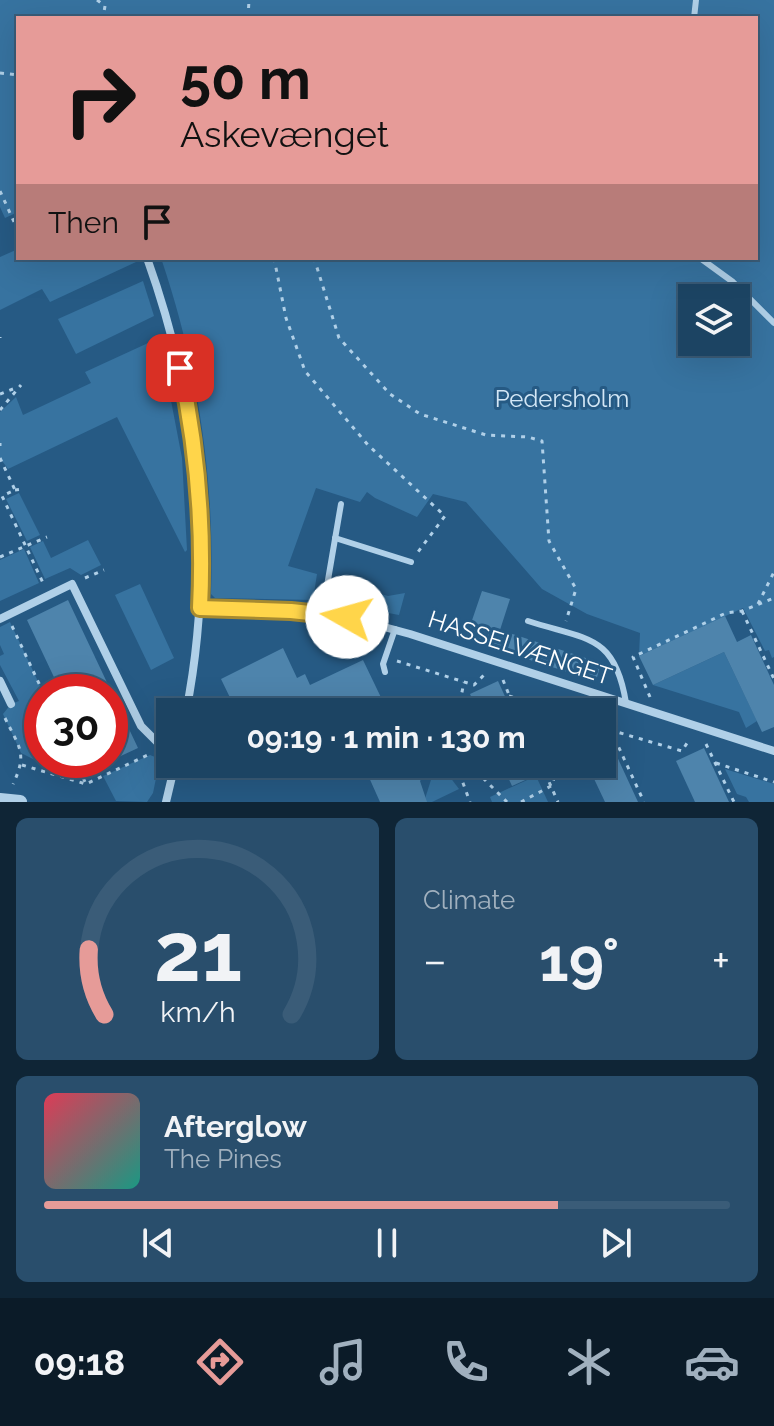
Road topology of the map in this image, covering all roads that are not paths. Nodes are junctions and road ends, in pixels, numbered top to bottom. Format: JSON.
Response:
{"nodes":[{"id":1,"x":148,"y":260,"type":"edge"},
{"id":2,"x":703,"y":260,"type":"edge"},
{"id":3,"x":774,"y":323,"type":"edge"},
{"id":4,"x":341,"y":504,"type":"dead end"},
{"id":5,"x":335,"y":538,"type":"junction"},
{"id":6,"x":411,"y":562,"type":"road end"},
{"id":7,"x":200,"y":608,"type":"junction"},
{"id":8,"x":322,"y":615,"type":"junction"},
{"id":9,"x":4,"y":617,"type":"edge"},
{"id":10,"x":528,"y":621,"type":"dead end"},
{"id":11,"x":395,"y":629,"type":"junction"},
{"id":12,"x":385,"y":672,"type":"dead end"},
{"id":13,"x":0,"y":681,"type":"edge"},
{"id":14,"x":188,"y":698,"type":"edge"},
{"id":15,"x":626,"y":703,"type":"junction"},
{"id":16,"x":11,"y":704,"type":"road end"},
{"id":17,"x":156,"y":739,"type":"edge"},
{"id":18,"x":774,"y":751,"type":"edge"},
{"id":19,"x":172,"y":778,"type":"edge"},
{"id":20,"x":2,"y":800,"type":"edge"},
{"id":21,"x":20,"y":802,"type":"edge"},
{"id":22,"x":166,"y":802,"type":"edge"}],
"edges":[{"from":1,"to":7,"type":"street"},
{"from":2,"to":3,"type":"lane"},
{"from":4,"to":5,"type":"lane"},
{"from":5,"to":6,"type":"lane"},
{"from":5,"to":8,"type":"lane"},
{"from":7,"to":8,"type":"street","name":"HASSELVÆNGET"},
{"from":7,"to":14,"type":"street"},
{"from":8,"to":11,"type":"street","name":"HASSELVÆNGET"},
{"from":9,"to":17,"type":"street"},
{"from":10,"to":15,"type":"lane"},
{"from":11,"to":12,"type":"lane"},
{"from":11,"to":15,"type":"street","name":"HASSELVÆNGET"},
{"from":13,"to":16,"type":"street"},
{"from":15,"to":18,"type":"street","name":"HASSELVÆNGET"},
{"from":19,"to":22,"type":"street"},
{"from":20,"to":21,"type":"street"}]}
